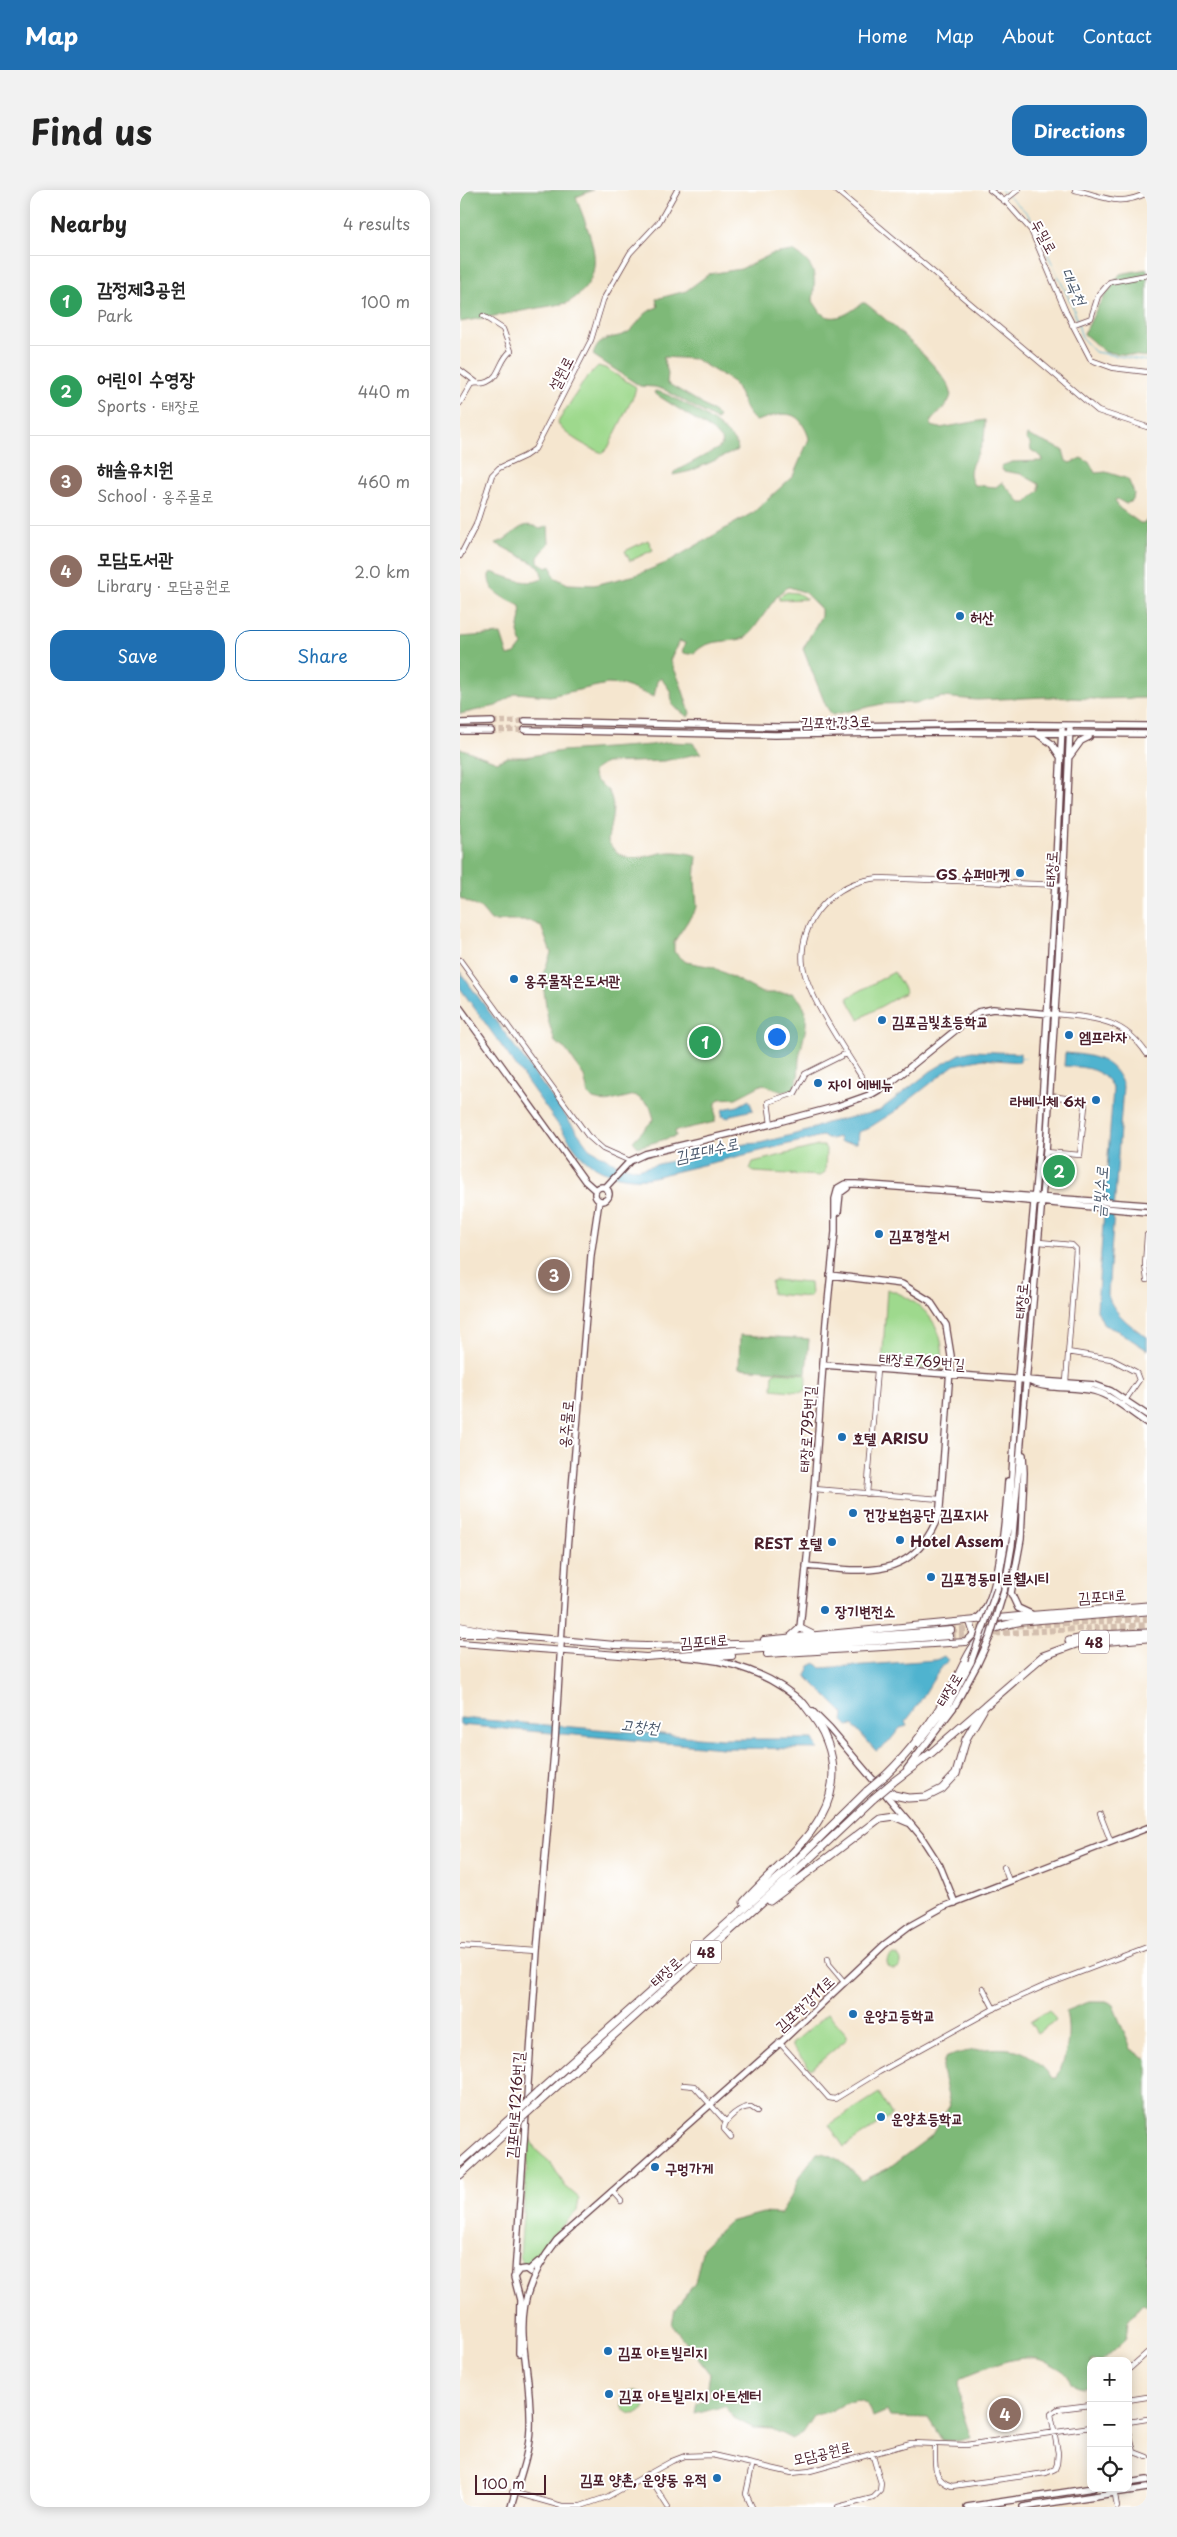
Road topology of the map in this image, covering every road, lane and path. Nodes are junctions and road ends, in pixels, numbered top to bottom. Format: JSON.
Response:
{"nodes":[{"id":1,"x":676,"y":190,"type":"edge"},
{"id":2,"x":836,"y":190,"type":"edge"},
{"id":3,"x":990,"y":190,"type":"edge"},
{"id":4,"x":1018,"y":190,"type":"edge"},
{"id":5,"x":1075,"y":190,"type":"edge"},
{"id":6,"x":1087,"y":191,"type":"edge"},
{"id":7,"x":1147,"y":193,"type":"edge"},
{"id":8,"x":1006,"y":200,"type":"junction"},
{"id":9,"x":1147,"y":275,"type":"edge"},
{"id":10,"x":483,"y":316,"type":"dead end"},
{"id":11,"x":1073,"y":324,"type":"junction"},
{"id":12,"x":460,"y":370,"type":"edge"},
{"id":13,"x":1147,"y":372,"type":"edge"},
{"id":14,"x":476,"y":382,"type":"junction"},
{"id":15,"x":460,"y":404,"type":"edge"},
{"id":16,"x":1147,"y":427,"type":"edge"},
{"id":17,"x":460,"y":556,"type":"edge"},
{"id":18,"x":525,"y":721,"type":"tunnel mouth"},
{"id":19,"x":460,"y":722,"type":"edge"},
{"id":20,"x":492,"y":722,"type":"tunnel mouth"},
{"id":21,"x":1062,"y":726,"type":"junction"},
{"id":22,"x":1070,"y":726,"type":"junction"},
{"id":23,"x":1147,"y":726,"type":"edge"},
{"id":24,"x":525,"y":730,"type":"tunnel mouth"},
{"id":25,"x":460,"y":731,"type":"edge"},
{"id":26,"x":491,"y":731,"type":"tunnel mouth"},
{"id":27,"x":1037,"y":734,"type":"junction"},
{"id":28,"x":1062,"y":734,"type":"junction"},
{"id":29,"x":1070,"y":734,"type":"junction"},
{"id":30,"x":1147,"y":734,"type":"edge"},
{"id":31,"x":1095,"y":735,"type":"junction"},
{"id":32,"x":1069,"y":758,"type":"junction"},
{"id":33,"x":1062,"y":760,"type":"junction"},
{"id":34,"x":1056,"y":884,"type":"junction"},
{"id":35,"x":1063,"y":885,"type":"junction"},
{"id":36,"x":460,"y":960,"type":"edge"},
{"id":37,"x":460,"y":1008,"type":"edge"},
{"id":38,"x":1047,"y":1013,"type":"junction"},
{"id":39,"x":1054,"y":1014,"type":"junction"},
{"id":40,"x":847,"y":1053,"type":"junction"},
{"id":41,"x":1147,"y":1054,"type":"edge"},
{"id":42,"x":872,"y":1094,"type":"junction"},
{"id":43,"x":1050,"y":1096,"type":"junction"},
{"id":44,"x":772,"y":1124,"type":"junction"},
{"id":45,"x":1046,"y":1152,"type":"junction"},
{"id":46,"x":630,"y":1162,"type":"junction"},
{"id":47,"x":605,"y":1188,"type":"junction"},
{"id":48,"x":595,"y":1190,"type":"junction"},
{"id":49,"x":1034,"y":1199,"type":"junction"},
{"id":50,"x":1042,"y":1200,"type":"junction"},
{"id":51,"x":599,"y":1201,"type":"junction"},
{"id":52,"x":1147,"y":1205,"type":"edge"},
{"id":53,"x":1130,"y":1207,"type":"junction"},
{"id":54,"x":1147,"y":1212,"type":"edge"},
{"id":55,"x":1147,"y":1235,"type":"edge"},
{"id":56,"x":1039,"y":1242,"type":"junction"},
{"id":57,"x":830,"y":1275,"type":"junction"},
{"id":58,"x":1147,"y":1280,"type":"edge"},
{"id":59,"x":1068,"y":1352,"type":"junction"},
{"id":60,"x":824,"y":1365,"type":"junction"},
{"id":61,"x":877,"y":1370,"type":"junction"},
{"id":62,"x":950,"y":1374,"type":"junction"},
{"id":63,"x":1018,"y":1379,"type":"junction"},
{"id":64,"x":1027,"y":1380,"type":"junction"},
{"id":65,"x":1066,"y":1382,"type":"junction"},
{"id":66,"x":1123,"y":1403,"type":"junction"},
{"id":67,"x":1147,"y":1416,"type":"edge"},
{"id":68,"x":1147,"y":1423,"type":"edge"},
{"id":69,"x":1018,"y":1444,"type":"junction"},
{"id":70,"x":814,"y":1489,"type":"junction"},
{"id":71,"x":867,"y":1494,"type":"junction"},
{"id":72,"x":940,"y":1499,"type":"junction"},
{"id":73,"x":806,"y":1566,"type":"junction"},
{"id":74,"x":1001,"y":1590,"type":"junction"},
{"id":75,"x":1147,"y":1606,"type":"edge"},
{"id":76,"x":1147,"y":1613,"type":"edge"},
{"id":77,"x":1033,"y":1615,"type":"junction"},
{"id":78,"x":970,"y":1622,"type":"junction"},
{"id":79,"x":1002,"y":1626,"type":"junction"},
{"id":80,"x":463,"y":1627,"type":"edge"},
{"id":81,"x":800,"y":1628,"type":"junction"},
{"id":82,"x":1147,"y":1633,"type":"edge"},
{"id":83,"x":460,"y":1634,"type":"edge"},
{"id":84,"x":495,"y":1634,"type":"junction"},
{"id":85,"x":814,"y":1634,"type":"junction"},
{"id":86,"x":789,"y":1637,"type":"junction"},
{"id":87,"x":1147,"y":1638,"type":"edge"},
{"id":88,"x":561,"y":1640,"type":"junction"},
{"id":89,"x":460,"y":1643,"type":"edge"},
{"id":90,"x":728,"y":1644,"type":"junction"},
{"id":91,"x":560,"y":1650,"type":"junction"},
{"id":92,"x":673,"y":1656,"type":"junction"},
{"id":93,"x":1043,"y":1656,"type":"junction"},
{"id":94,"x":699,"y":1658,"type":"junction"},
{"id":95,"x":992,"y":1699,"type":"junction"},
{"id":96,"x":803,"y":1703,"type":"junction"},
{"id":97,"x":898,"y":1763,"type":"junction"},
{"id":98,"x":906,"y":1770,"type":"junction"},
{"id":99,"x":875,"y":1781,"type":"junction"},
{"id":100,"x":1100,"y":1814,"type":"dead end"},
{"id":101,"x":908,"y":1822,"type":"junction"},
{"id":102,"x":1147,"y":1828,"type":"edge"},
{"id":103,"x":1111,"y":1841,"type":"junction"},
{"id":104,"x":1004,"y":1867,"type":"dead end"},
{"id":105,"x":1009,"y":1881,"type":"junction"},
{"id":106,"x":955,"y":1902,"type":"junction"},
{"id":107,"x":739,"y":1923,"type":"junction"},
{"id":108,"x":724,"y":1925,"type":"junction"},
{"id":109,"x":460,"y":1946,"type":"edge"},
{"id":110,"x":1147,"y":1947,"type":"edge"},
{"id":111,"x":537,"y":1951,"type":"junction"},
{"id":112,"x":828,"y":1958,"type":"dead end"},
{"id":113,"x":844,"y":1982,"type":"junction"},
{"id":114,"x":983,"y":1988,"type":"dead end"},
{"id":115,"x":994,"y":2009,"type":"junction"},
{"id":116,"x":779,"y":2042,"type":"junction"},
{"id":117,"x":683,"y":2085,"type":"dead end"},
{"id":118,"x":709,"y":2104,"type":"junction"},
{"id":119,"x":756,"y":2111,"type":"dead end"},
{"id":120,"x":726,"y":2122,"type":"junction"},
{"id":121,"x":731,"y":2137,"type":"dead end"},
{"id":122,"x":460,"y":2163,"type":"edge"},
{"id":123,"x":460,"y":2175,"type":"edge"},
{"id":124,"x":611,"y":2190,"type":"junction"},
{"id":125,"x":621,"y":2201,"type":"dead end"},
{"id":126,"x":516,"y":2261,"type":"junction"},
{"id":127,"x":525,"y":2269,"type":"junction"},
{"id":128,"x":515,"y":2274,"type":"junction"},
{"id":129,"x":533,"y":2278,"type":"junction"},
{"id":130,"x":517,"y":2285,"type":"junction"},
{"id":131,"x":528,"y":2286,"type":"junction"},
{"id":132,"x":1147,"y":2353,"type":"edge"},
{"id":133,"x":1132,"y":2366,"type":"edge"},
{"id":134,"x":1147,"y":2397,"type":"edge"},
{"id":135,"x":1132,"y":2399,"type":"edge"},
{"id":136,"x":1087,"y":2406,"type":"edge"},
{"id":137,"x":1147,"y":2419,"type":"edge"},
{"id":138,"x":1132,"y":2421,"type":"edge"},
{"id":139,"x":1087,"y":2428,"type":"edge"},
{"id":140,"x":1054,"y":2432,"type":"junction"},
{"id":141,"x":1132,"y":2444,"type":"edge"},
{"id":142,"x":935,"y":2445,"type":"junction"},
{"id":143,"x":872,"y":2453,"type":"junction"},
{"id":144,"x":1147,"y":2457,"type":"edge"},
{"id":145,"x":752,"y":2466,"type":"junction"},
{"id":146,"x":647,"y":2474,"type":"junction"},
{"id":147,"x":1147,"y":2480,"type":"edge"},
{"id":148,"x":1132,"y":2482,"type":"edge"},
{"id":149,"x":1147,"y":2488,"type":"edge"},
{"id":150,"x":1087,"y":2489,"type":"edge"},
{"id":151,"x":1132,"y":2489,"type":"edge"},
{"id":152,"x":1108,"y":2492,"type":"edge"},
{"id":153,"x":1114,"y":2492,"type":"edge"},
{"id":154,"x":513,"y":2493,"type":"junction"},
{"id":155,"x":546,"y":2504,"type":"edge"},
{"id":156,"x":509,"y":2507,"type":"edge"},
{"id":157,"x":668,"y":2507,"type":"edge"},
{"id":158,"x":752,"y":2507,"type":"edge"},
{"id":159,"x":838,"y":2507,"type":"edge"},
{"id":160,"x":967,"y":2507,"type":"edge"},
{"id":161,"x":1023,"y":2507,"type":"edge"},
{"id":162,"x":1117,"y":2507,"type":"edge"}],
"edges":[{"from":1,"to":17,"type":"street","name":"설원로"},
{"from":2,"to":16,"type":"street"},
{"from":3,"to":8,"type":"street","name":"두밀로"},
{"from":4,"to":8,"type":"street"},
{"from":5,"to":6,"type":"street"},
{"from":6,"to":7,"type":"street"},
{"from":8,"to":11,"type":"street","name":"두밀로"},
{"from":9,"to":11,"type":"street"},
{"from":10,"to":14,"type":"street"},
{"from":11,"to":13,"type":"street","name":"두밀로"},
{"from":12,"to":14,"type":"street"},
{"from":14,"to":15,"type":"street"},
{"from":18,"to":21,"type":"street","name":"김포한강3로"},
{"from":19,"to":20,"type":"street"},
{"from":21,"to":22,"type":"street","name":"김포한강3로"},
{"from":21,"to":28,"type":"street","name":"태장로"},
{"from":22,"to":23,"type":"street","name":"김포한강3로"},
{"from":22,"to":29,"type":"street","name":"태장로"},
{"from":24,"to":27,"type":"street","name":"김포한강3로"},
{"from":25,"to":26,"type":"street"},
{"from":27,"to":28,"type":"street","name":"김포한강3로"},
{"from":27,"to":33,"type":"street"},
{"from":28,"to":29,"type":"street","name":"김포한강3로"},
{"from":28,"to":33,"type":"street","name":"태장로"},
{"from":29,"to":31,"type":"street","name":"김포한강3로"},
{"from":29,"to":32,"type":"street","name":"태장로"},
{"from":30,"to":31,"type":"street","name":"김포한강3로"},
{"from":31,"to":32,"type":"street"},
{"from":32,"to":35,"type":"street","name":"태장로"},
{"from":33,"to":34,"type":"street","name":"태장로"},
{"from":34,"to":35,"type":"street"},
{"from":34,"to":38,"type":"street","name":"태장로"},
{"from":34,"to":40,"type":"street"},
{"from":35,"to":39,"type":"street","name":"태장로"},
{"from":36,"to":46,"type":"street"},
{"from":37,"to":48,"type":"street"},
{"from":38,"to":39,"type":"street"},
{"from":38,"to":42,"type":"street"},
{"from":38,"to":49,"type":"street","name":"태장로"},
{"from":39,"to":41,"type":"street"},
{"from":39,"to":43,"type":"street","name":"태장로"},
{"from":40,"to":42,"type":"street"},
{"from":40,"to":44,"type":"street"},
{"from":42,"to":44,"type":"street"},
{"from":43,"to":45,"type":"street","name":"태장로"},
{"from":43,"to":45,"type":"street"},
{"from":44,"to":46,"type":"street"},
{"from":45,"to":50,"type":"street","name":"태장로"},
{"from":46,"to":47,"type":"street"},
{"from":47,"to":48,"type":"street"},
{"from":47,"to":51,"type":"street"},
{"from":48,"to":51,"type":"street"},
{"from":49,"to":50,"type":"street"},
{"from":49,"to":57,"type":"street","name":"태장로795번길"},
{"from":49,"to":63,"type":"street","name":"태장로"},
{"from":50,"to":53,"type":"street"},
{"from":50,"to":56,"type":"street","name":"태장로"},
{"from":51,"to":88,"type":"street","name":"옹주물로"},
{"from":52,"to":53,"type":"street"},
{"from":53,"to":54,"type":"street"},
{"from":55,"to":58,"type":"street"},
{"from":56,"to":59,"type":"street"},
{"from":56,"to":64,"type":"street","name":"태장로"},
{"from":57,"to":60,"type":"street","name":"태장로795번길"},
{"from":57,"to":62,"type":"street"},
{"from":59,"to":65,"type":"street"},
{"from":59,"to":66,"type":"street"},
{"from":60,"to":61,"type":"street","name":"태장로769번길"},
{"from":60,"to":70,"type":"street","name":"태장로795번길"},
{"from":61,"to":62,"type":"street","name":"태장로769번길"},
{"from":61,"to":71,"type":"street"},
{"from":62,"to":63,"type":"street","name":"태장로769번길"},
{"from":62,"to":72,"type":"street"},
{"from":63,"to":64,"type":"street","name":"태장로769번길"},
{"from":63,"to":69,"type":"street","name":"태장로"},
{"from":64,"to":65,"type":"street"},
{"from":64,"to":66,"type":"street"},
{"from":64,"to":69,"type":"street","name":"태장로"},
{"from":65,"to":66,"type":"street"},
{"from":66,"to":67,"type":"street"},
{"from":66,"to":68,"type":"street"},
{"from":69,"to":74,"type":"street","name":"태장로"},
{"from":69,"to":77,"type":"street"},
{"from":69,"to":78,"type":"street"},
{"from":70,"to":71,"type":"street"},
{"from":70,"to":73,"type":"street","name":"태장로795번길"},
{"from":71,"to":72,"type":"street"},
{"from":72,"to":73,"type":"street"},
{"from":73,"to":81,"type":"street","name":"태장로795번길"},
{"from":74,"to":97,"type":"street","name":"태장로","bridge":true},
{"from":74,"to":98,"type":"street","name":"태장로","bridge":true},
{"from":75,"to":77,"type":"main road","name":"김포대로"},
{"from":76,"to":79,"type":"main road","number":"48"},
{"from":77,"to":78,"type":"main road","name":"김포대로"},
{"from":77,"to":79,"type":"main road"},
{"from":78,"to":85,"type":"main road","name":"김포대로"},
{"from":78,"to":94,"type":"main road","name":"김포대로"},
{"from":79,"to":97,"type":"main road","number":"48"},
{"from":80,"to":84,"type":"highway"},
{"from":81,"to":85,"type":"main road"},
{"from":81,"to":86,"type":"main road"},
{"from":82,"to":93,"type":"main road"},
{"from":83,"to":84,"type":"main road","name":"김포대로"},
{"from":84,"to":88,"type":"main road","name":"김포대로"},
{"from":85,"to":86,"type":"main road","name":"김포대로"},
{"from":86,"to":90,"type":"main road","name":"김포대로"},
{"from":87,"to":93,"type":"main road","number":"48"},
{"from":88,"to":90,"type":"main road","name":"김포대로"},
{"from":88,"to":91,"type":"street","name":"옹주물로"},
{"from":89,"to":91,"type":"main road","name":"김포대로"},
{"from":90,"to":92,"type":"main road","name":"김포대로"},
{"from":91,"to":92,"type":"main road","name":"김포대로"},
{"from":91,"to":111,"type":"street","name":"김포대로1216번길"},
{"from":92,"to":94,"type":"street"},
{"from":93,"to":95,"type":"main road","number":"48"},
{"from":94,"to":96,"type":"street"},
{"from":95,"to":98,"type":"main road","number":"48"},
{"from":95,"to":99,"type":"main road"},
{"from":96,"to":99,"type":"street"},
{"from":96,"to":108,"type":"main road"},
{"from":97,"to":108,"type":"main road","name":"태장로","number":"48","bridge":true},
{"from":98,"to":107,"type":"main road","name":"태장로","number":"48","bridge":true},
{"from":99,"to":101,"type":"street"},
{"from":100,"to":103,"type":"street"},
{"from":101,"to":106,"type":"street"},
{"from":101,"to":107,"type":"main road"},
{"from":102,"to":103,"type":"street","name":"김포한강11로"},
{"from":103,"to":105,"type":"street","name":"김포한강11로"},
{"from":103,"to":106,"type":"street","name":"김포한강11로"},
{"from":104,"to":105,"type":"street"},
{"from":105,"to":106,"type":"street","name":"김포한강11로"},
{"from":106,"to":113,"type":"street","name":"김포한강11로"},
{"from":107,"to":123,"type":"main road","name":"태장로","number":"48","bridge":true},
{"from":108,"to":122,"type":"main road","name":"태장로","number":"48","bridge":true},
{"from":109,"to":111,"type":"street"},
{"from":110,"to":115,"type":"street"},
{"from":111,"to":126,"type":"street","name":"김포대로1216번길"},
{"from":112,"to":113,"type":"street"},
{"from":113,"to":116,"type":"street","name":"김포한강11로"},
{"from":114,"to":115,"type":"street"},
{"from":115,"to":116,"type":"street"},
{"from":116,"to":118,"type":"street","name":"김포한강11로"},
{"from":117,"to":118,"type":"street"},
{"from":118,"to":120,"type":"street"},
{"from":118,"to":124,"type":"street","name":"김포한강11로"},
{"from":119,"to":120,"type":"street"},
{"from":120,"to":121,"type":"street"},
{"from":124,"to":125,"type":"street"},
{"from":124,"to":127,"type":"street","name":"김포한강11로"},
{"from":124,"to":129,"type":"street","name":"김포한강11로"},
{"from":126,"to":127,"type":"street"},
{"from":126,"to":128,"type":"street","name":"김포대로1216번길"},
{"from":127,"to":128,"type":"street"},
{"from":127,"to":129,"type":"street"},
{"from":128,"to":130,"type":"street"},
{"from":129,"to":131,"type":"street"},
{"from":130,"to":131,"type":"street"},
{"from":130,"to":154,"type":"street"},
{"from":131,"to":154,"type":"street"},
{"from":132,"to":133,"type":"street"},
{"from":134,"to":135,"type":"street"},
{"from":136,"to":140,"type":"street"},
{"from":137,"to":138,"type":"street"},
{"from":139,"to":140,"type":"street","name":"모담공원로"},
{"from":140,"to":142,"type":"street","name":"모담공원로"},
{"from":140,"to":142,"type":"street"},
{"from":141,"to":144,"type":"street"},
{"from":142,"to":143,"type":"street","name":"모담공원로"},
{"from":143,"to":145,"type":"street","name":"모담공원로"},
{"from":143,"to":159,"type":"street"},
{"from":145,"to":146,"type":"street","name":"모담공원로"},
{"from":145,"to":158,"type":"street"},
{"from":146,"to":155,"type":"street","name":"모담공원로"},
{"from":146,"to":157,"type":"street"},
{"from":147,"to":148,"type":"street"},
{"from":149,"to":151,"type":"street"},
{"from":150,"to":160,"type":"street"},
{"from":152,"to":161,"type":"street"},
{"from":153,"to":162,"type":"street"},
{"from":154,"to":155,"type":"street","name":"모담공원로"},
{"from":154,"to":156,"type":"street"}]}
